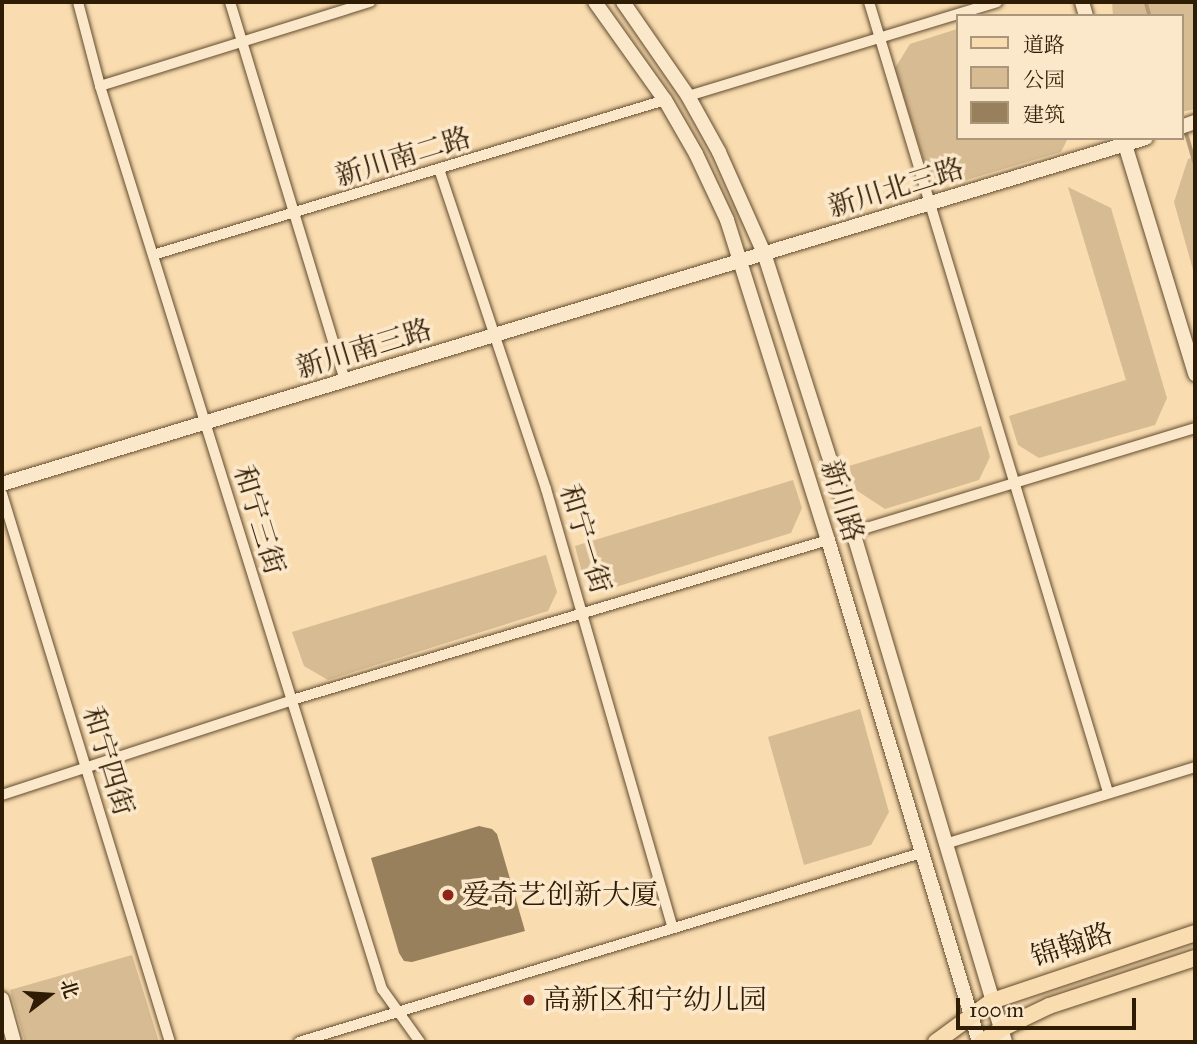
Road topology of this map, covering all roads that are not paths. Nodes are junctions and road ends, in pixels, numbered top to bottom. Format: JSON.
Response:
{"nodes":[{"id":1,"x":78,"y":2,"type":"edge"},
{"id":2,"x":230,"y":2,"type":"edge"},
{"id":3,"x":370,"y":2,"type":"edge"},
{"id":4,"x":595,"y":2,"type":"edge"},
{"id":5,"x":623,"y":2,"type":"edge"},
{"id":6,"x":869,"y":2,"type":"edge"},
{"id":7,"x":997,"y":2,"type":"edge"},
{"id":8,"x":958,"y":14,"type":"edge"},
{"id":9,"x":956,"y":15,"type":"edge"},
{"id":10,"x":880,"y":38,"type":"junction"},
{"id":11,"x":242,"y":41,"type":"junction"},
{"id":12,"x":100,"y":86,"type":"junction"},
{"id":13,"x":688,"y":96,"type":"junction"},
{"id":14,"x":665,"y":100,"type":"junction"},
{"id":15,"x":1124,"y":141,"type":"edge"},
{"id":16,"x":439,"y":169,"type":"junction"},
{"id":17,"x":930,"y":203,"type":"junction"},
{"id":18,"x":295,"y":214,"type":"junction"},
{"id":19,"x":764,"y":253,"type":"junction"},
{"id":20,"x":153,"y":255,"type":"junction"},
{"id":21,"x":741,"y":261,"type":"junction"},
{"id":22,"x":495,"y":335,"type":"junction"},
{"id":23,"x":1195,"y":374,"type":"edge"},
{"id":24,"x":345,"y":380,"type":"junction"},
{"id":25,"x":205,"y":423,"type":"junction"},
{"id":26,"x":1195,"y":428,"type":"edge"},
{"id":27,"x":1015,"y":482,"type":"junction"},
{"id":28,"x":2,"y":484,"type":"edge"},
{"id":29,"x":2,"y":494,"type":"edge"},
{"id":30,"x":853,"y":531,"type":"junction"},
{"id":31,"x":828,"y":540,"type":"junction"},
{"id":32,"x":584,"y":615,"type":"junction"},
{"id":33,"x":292,"y":700,"type":"junction"},
{"id":34,"x":86,"y":767,"type":"junction"},
{"id":35,"x":1195,"y":767,"type":"edge"},
{"id":36,"x":1108,"y":792,"type":"junction"},
{"id":37,"x":2,"y":795,"type":"edge"},
{"id":38,"x":945,"y":845,"type":"junction"},
{"id":39,"x":921,"y":853,"type":"junction"},
{"id":40,"x":673,"y":926,"type":"junction"},
{"id":41,"x":1195,"y":933,"type":"edge"},
{"id":42,"x":1195,"y":958,"type":"edge"},
{"id":43,"x":2,"y":999,"type":"edge"},
{"id":44,"x":992,"y":1001,"type":"junction"},
{"id":45,"x":398,"y":1012,"type":"junction"},
{"id":46,"x":972,"y":1016,"type":"junction"},
{"id":47,"x":1003,"y":1036,"type":"edge"},
{"id":48,"x":14,"y":1042,"type":"edge"},
{"id":49,"x":170,"y":1042,"type":"edge"},
{"id":50,"x":299,"y":1042,"type":"edge"},
{"id":51,"x":420,"y":1042,"type":"edge"},
{"id":52,"x":936,"y":1042,"type":"edge"},
{"id":53,"x":981,"y":1042,"type":"edge"}],
"edges":[{"from":1,"to":12,"type":"street","name":"和宁三街"},
{"from":2,"to":11,"type":"street"},
{"from":3,"to":11,"type":"street"},
{"from":4,"to":14,"type":"street","name":"新川路"},
{"from":5,"to":13,"type":"street","name":"新川路"},
{"from":6,"to":10,"type":"street"},
{"from":7,"to":8,"type":"street"},
{"from":9,"to":10,"type":"street"},
{"from":10,"to":13,"type":"street"},
{"from":10,"to":17,"type":"street"},
{"from":11,"to":12,"type":"street"},
{"from":11,"to":18,"type":"street"},
{"from":12,"to":20,"type":"street","name":"和宁三街"},
{"from":13,"to":19,"type":"street","name":"新川路"},
{"from":14,"to":16,"type":"street","name":"新川南二路"},
{"from":14,"to":21,"type":"street","name":"新川路"},
{"from":15,"to":17,"type":"street","name":"新川北三路"},
{"from":15,"to":23,"type":"street"},
{"from":16,"to":18,"type":"street","name":"新川南二路"},
{"from":16,"to":22,"type":"street","name":"和宁一街"},
{"from":17,"to":19,"type":"street","name":"新川北三路"},
{"from":17,"to":27,"type":"street"},
{"from":18,"to":20,"type":"street","name":"新川南二路"},
{"from":18,"to":24,"type":"street"},
{"from":19,"to":21,"type":"street","name":"新川北三路"},
{"from":19,"to":30,"type":"street","name":"新川路"},
{"from":20,"to":25,"type":"street","name":"和宁三街"},
{"from":21,"to":22,"type":"street","name":"新川南三路"},
{"from":21,"to":31,"type":"street","name":"新川路"},
{"from":22,"to":24,"type":"street","name":"新川南三路"},
{"from":22,"to":32,"type":"street","name":"和宁一街"},
{"from":24,"to":25,"type":"street","name":"新川南三路"},
{"from":25,"to":28,"type":"street","name":"新川南三路"},
{"from":25,"to":33,"type":"street","name":"和宁三街"},
{"from":26,"to":27,"type":"street"},
{"from":27,"to":30,"type":"street"},
{"from":27,"to":36,"type":"street"},
{"from":29,"to":34,"type":"street","name":"和宁四街"},
{"from":30,"to":38,"type":"street","name":"新川路"},
{"from":31,"to":32,"type":"street"},
{"from":31,"to":39,"type":"street","name":"新川路"},
{"from":32,"to":33,"type":"street"},
{"from":32,"to":40,"type":"street","name":"和宁一街"},
{"from":33,"to":34,"type":"street"},
{"from":33,"to":45,"type":"street","name":"和宁三街"},
{"from":34,"to":37,"type":"street"},
{"from":34,"to":49,"type":"street","name":"和宁四街"},
{"from":35,"to":36,"type":"street"},
{"from":36,"to":38,"type":"street"},
{"from":38,"to":44,"type":"street","name":"新川路"},
{"from":39,"to":40,"type":"street"},
{"from":39,"to":46,"type":"street","name":"新川路"},
{"from":40,"to":45,"type":"street"},
{"from":41,"to":44,"type":"main road","name":"锦翰路"},
{"from":42,"to":47,"type":"main road","name":"锦翰路"},
{"from":43,"to":48,"type":"street"},
{"from":44,"to":46,"type":"main road","name":"锦翰路"},
{"from":44,"to":47,"type":"street","name":"新川路"},
{"from":45,"to":50,"type":"street"},
{"from":45,"to":51,"type":"street","name":"和宁三街"},
{"from":46,"to":52,"type":"main road","name":"锦翰路"},
{"from":46,"to":53,"type":"street","name":"新川路"},
{"from":47,"to":53,"type":"main road","name":"锦翰路"}]}
